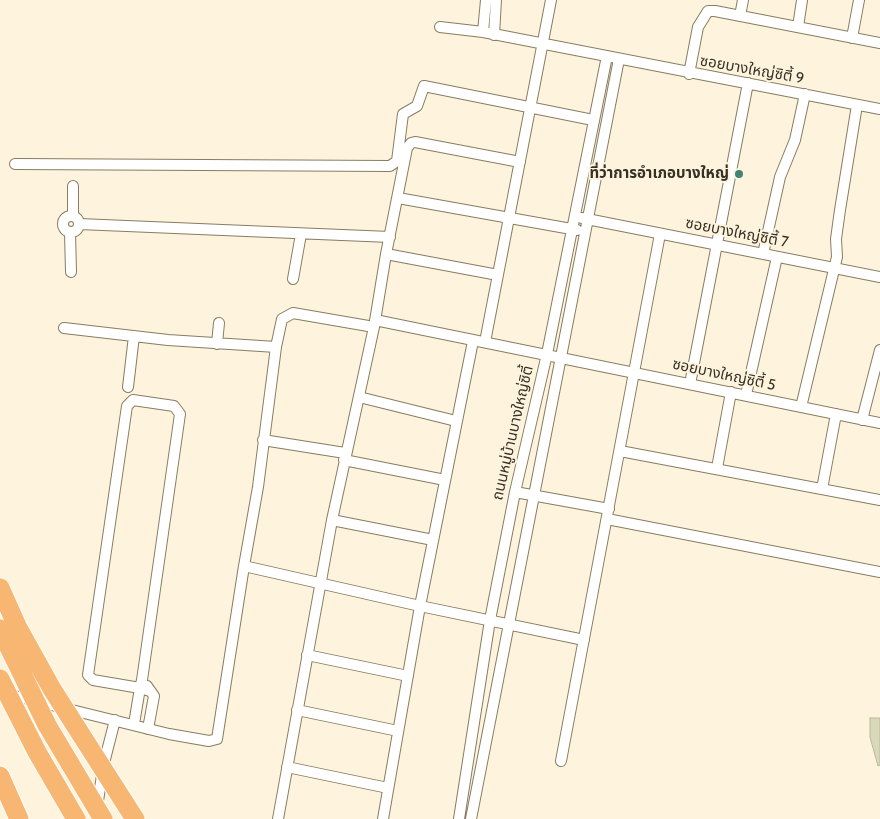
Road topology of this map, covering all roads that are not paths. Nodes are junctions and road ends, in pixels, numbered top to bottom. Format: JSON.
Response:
{"nodes":[{"id":1,"x":486,"y":0,"type":"edge"},
{"id":2,"x":496,"y":0,"type":"edge"},
{"id":3,"x":551,"y":0,"type":"edge"},
{"id":4,"x":743,"y":0,"type":"edge"},
{"id":5,"x":802,"y":0,"type":"edge"},
{"id":6,"x":859,"y":0,"type":"edge"},
{"id":7,"x":740,"y":16,"type":"junction"},
{"id":8,"x":440,"y":27,"type":"dead end"},
{"id":9,"x":798,"y":27,"type":"junction"},
{"id":10,"x":483,"y":32,"type":"junction"},
{"id":11,"x":494,"y":35,"type":"junction"},
{"id":12,"x":852,"y":38,"type":"junction"},
{"id":13,"x":880,"y":43,"type":"edge"},
{"id":14,"x":543,"y":44,"type":"junction"},
{"id":15,"x":606,"y":56,"type":"junction"},
{"id":16,"x":619,"y":59,"type":"junction"},
{"id":17,"x":689,"y":74,"type":"junction"},
{"id":18,"x":748,"y":83,"type":"junction"},
{"id":19,"x":805,"y":94,"type":"junction"},
{"id":20,"x":857,"y":105,"type":"junction"},
{"id":21,"x":530,"y":107,"type":"junction"},
{"id":22,"x":880,"y":109,"type":"edge"},
{"id":23,"x":594,"y":120,"type":"junction"},
{"id":24,"x":520,"y":162,"type":"junction"},
{"id":25,"x":15,"y":164,"type":"dead end"},
{"id":26,"x":73,"y":186,"type":"dead end"},
{"id":27,"x":398,"y":198,"type":"junction"},
{"id":28,"x":574,"y":216,"type":"junction"},
{"id":29,"x":508,"y":218,"type":"junction"},
{"id":30,"x":588,"y":219,"type":"junction"},
{"id":31,"x":76,"y":220,"type":"junction"},
{"id":32,"x":572,"y":228,"type":"junction"},
{"id":33,"x":585,"y":231,"type":"junction"},
{"id":34,"x":70,"y":232,"type":"junction"},
{"id":35,"x":301,"y":234,"type":"junction"},
{"id":36,"x":660,"y":234,"type":"junction"},
{"id":37,"x":390,"y":236,"type":"junction"},
{"id":38,"x":718,"y":245,"type":"junction"},
{"id":39,"x":386,"y":254,"type":"junction"},
{"id":40,"x":763,"y":254,"type":"junction"},
{"id":41,"x":777,"y":257,"type":"junction"},
{"id":42,"x":834,"y":268,"type":"junction"},
{"id":43,"x":71,"y":272,"type":"dead end"},
{"id":44,"x":498,"y":275,"type":"junction"},
{"id":45,"x":880,"y":277,"type":"edge"},
{"id":46,"x":293,"y":280,"type":"dead end"},
{"id":47,"x":219,"y":323,"type":"dead end"},
{"id":48,"x":374,"y":324,"type":"junction"},
{"id":49,"x":64,"y":328,"type":"dead end"},
{"id":50,"x":134,"y":336,"type":"junction"},
{"id":51,"x":474,"y":341,"type":"junction"},
{"id":52,"x":485,"y":342,"type":"junction"},
{"id":53,"x":217,"y":344,"type":"junction"},
{"id":54,"x":276,"y":347,"type":"junction"},
{"id":55,"x":880,"y":350,"type":"edge"},
{"id":56,"x":547,"y":354,"type":"junction"},
{"id":57,"x":562,"y":357,"type":"junction"},
{"id":58,"x":636,"y":372,"type":"junction"},
{"id":59,"x":690,"y":384,"type":"junction"},
{"id":60,"x":128,"y":386,"type":"dead end"},
{"id":61,"x":731,"y":392,"type":"junction"},
{"id":62,"x":746,"y":395,"type":"junction"},
{"id":63,"x":359,"y":397,"type":"junction"},
{"id":64,"x":801,"y":407,"type":"junction"},
{"id":65,"x":836,"y":414,"type":"junction"},
{"id":66,"x":456,"y":420,"type":"junction"},
{"id":67,"x":862,"y":420,"type":"junction"},
{"id":68,"x":880,"y":424,"type":"edge"},
{"id":69,"x":264,"y":440,"type":"junction"},
{"id":70,"x":620,"y":451,"type":"junction"},
{"id":71,"x":344,"y":457,"type":"junction"},
{"id":72,"x":717,"y":468,"type":"junction"},
{"id":73,"x":445,"y":480,"type":"junction"},
{"id":74,"x":822,"y":488,"type":"junction"},
{"id":75,"x":515,"y":492,"type":"junction"},
{"id":76,"x":533,"y":495,"type":"junction"},
{"id":77,"x":880,"y":500,"type":"edge"},
{"id":78,"x":608,"y":514,"type":"junction"},
{"id":79,"x":332,"y":520,"type":"junction"},
{"id":80,"x":433,"y":540,"type":"junction"},
{"id":81,"x":244,"y":566,"type":"junction"},
{"id":82,"x":880,"y":572,"type":"edge"},
{"id":83,"x":320,"y":582,"type":"junction"},
{"id":84,"x":0,"y":588,"type":"edge"},
{"id":85,"x":420,"y":606,"type":"junction"},
{"id":86,"x":490,"y":620,"type":"junction"},
{"id":87,"x":507,"y":624,"type":"junction"},
{"id":88,"x":0,"y":629,"type":"edge"},
{"id":89,"x":584,"y":640,"type":"junction"},
{"id":90,"x":307,"y":655,"type":"junction"},
{"id":91,"x":408,"y":676,"type":"junction"},
{"id":92,"x":0,"y":679,"type":"edge"},
{"id":93,"x":144,"y":686,"type":"junction"},
{"id":94,"x":0,"y":692,"type":"edge"},
{"id":95,"x":297,"y":710,"type":"junction"},
{"id":96,"x":115,"y":720,"type":"junction"},
{"id":97,"x":134,"y":724,"type":"junction"},
{"id":98,"x":148,"y":729,"type":"junction"},
{"id":99,"x":398,"y":731,"type":"junction"},
{"id":100,"x":561,"y":760,"type":"dead end"},
{"id":101,"x":287,"y":767,"type":"junction"},
{"id":102,"x":0,"y":776,"type":"edge"},
{"id":103,"x":388,"y":788,"type":"junction"},
{"id":104,"x":19,"y":819,"type":"edge"},
{"id":105,"x":76,"y":819,"type":"edge"},
{"id":106,"x":95,"y":819,"type":"edge"},
{"id":107,"x":103,"y":819,"type":"edge"},
{"id":108,"x":135,"y":819,"type":"edge"},
{"id":109,"x":278,"y":819,"type":"edge"},
{"id":110,"x":383,"y":819,"type":"edge"},
{"id":111,"x":459,"y":819,"type":"edge"},
{"id":112,"x":471,"y":819,"type":"edge"}],
"edges":[{"from":1,"to":10,"type":"street"},
{"from":2,"to":11,"type":"street"},
{"from":3,"to":14,"type":"street"},
{"from":4,"to":7,"type":"street"},
{"from":5,"to":9,"type":"street"},
{"from":6,"to":12,"type":"street"},
{"from":7,"to":9,"type":"street"},
{"from":7,"to":17,"type":"street"},
{"from":8,"to":10,"type":"street","name":"ซอยบางใหญ่ซิตี้ 9"},
{"from":9,"to":12,"type":"street"},
{"from":10,"to":11,"type":"street","name":"ซอยบางใหญ่ซิตี้ 9"},
{"from":11,"to":14,"type":"street","name":"ซอยบางใหญ่ซิตี้ 9"},
{"from":12,"to":13,"type":"street"},
{"from":14,"to":15,"type":"street","name":"ซอยบางใหญ่ซิตี้ 9"},
{"from":14,"to":21,"type":"street"},
{"from":15,"to":16,"type":"street","name":"ซอยบางใหญ่ซิตี้ 9"},
{"from":15,"to":23,"type":"street","name":"ถนนหมู่บ้านบางใหญ่ซิตี้"},
{"from":16,"to":17,"type":"street","name":"ซอยบางใหญ่ซิตี้ 9"},
{"from":16,"to":30,"type":"street","name":"ถนนหมู่บ้านบางใหญ่ซิตี้"},
{"from":17,"to":18,"type":"street","name":"ซอยบางใหญ่ซิตี้ 9"},
{"from":18,"to":19,"type":"street","name":"ซอยบางใหญ่ซิตี้ 9"},
{"from":18,"to":38,"type":"street"},
{"from":19,"to":20,"type":"street","name":"ซอยบางใหญ่ซิตี้ 9"},
{"from":19,"to":40,"type":"street"},
{"from":20,"to":22,"type":"street","name":"ซอยบางใหญ่ซิตี้ 9"},
{"from":20,"to":42,"type":"street"},
{"from":21,"to":23,"type":"street"},
{"from":21,"to":24,"type":"street"},
{"from":21,"to":25,"type":"street"},
{"from":23,"to":28,"type":"street","name":"ถนนหมู่บ้านบางใหญ่ซิตี้"},
{"from":24,"to":27,"type":"street"},
{"from":24,"to":29,"type":"street"},
{"from":26,"to":31,"type":"street"},
{"from":27,"to":29,"type":"street"},
{"from":27,"to":37,"type":"street"},
{"from":28,"to":30,"type":"street","name":"ซอยบางใหญ่ซิตี้ 7"},
{"from":28,"to":32,"type":"street","name":"ถนนหมู่บ้านบางใหญ่ซิตี้"},
{"from":29,"to":32,"type":"street"},
{"from":29,"to":44,"type":"street"},
{"from":30,"to":33,"type":"street","name":"ถนนหมู่บ้านบางใหญ่ซิตี้"},
{"from":30,"to":36,"type":"street","name":"ซอยบางใหญ่ซิตี้ 7"},
{"from":31,"to":34,"type":"street"},
{"from":31,"to":34,"type":"street"},
{"from":31,"to":35,"type":"street"},
{"from":32,"to":33,"type":"street"},
{"from":32,"to":56,"type":"street","name":"ถนนหมู่บ้านบางใหญ่ซิตี้"},
{"from":33,"to":57,"type":"street","name":"ถนนหมู่บ้านบางใหญ่ซิตี้"},
{"from":34,"to":43,"type":"street"},
{"from":35,"to":37,"type":"street"},
{"from":35,"to":46,"type":"street"},
{"from":36,"to":38,"type":"street","name":"ซอยบางใหญ่ซิตี้ 7"},
{"from":36,"to":58,"type":"street"},
{"from":37,"to":39,"type":"street"},
{"from":38,"to":40,"type":"street","name":"ซอยบางใหญ่ซิตี้ 7"},
{"from":38,"to":59,"type":"street"},
{"from":39,"to":44,"type":"street"},
{"from":39,"to":48,"type":"street"},
{"from":40,"to":41,"type":"street","name":"ซอยบางใหญ่ซิตี้ 7"},
{"from":41,"to":42,"type":"street","name":"ซอยบางใหญ่ซิตี้ 7"},
{"from":41,"to":62,"type":"street"},
{"from":42,"to":45,"type":"street","name":"ซอยบางใหญ่ซิตี้ 7"},
{"from":42,"to":64,"type":"street"},
{"from":44,"to":52,"type":"street"},
{"from":47,"to":53,"type":"street"},
{"from":48,"to":51,"type":"street","name":"ซอยบางใหญ่ซิตี้ 5"},
{"from":48,"to":54,"type":"street","name":"ซอยบางใหญ่ซิตี้ 5"},
{"from":48,"to":63,"type":"street"},
{"from":49,"to":50,"type":"street"},
{"from":50,"to":53,"type":"street"},
{"from":50,"to":60,"type":"street"},
{"from":51,"to":52,"type":"street","name":"ซอยบางใหญ่ซิตี้ 5"},
{"from":51,"to":66,"type":"street"},
{"from":52,"to":56,"type":"street","name":"ซอยบางใหญ่ซิตี้ 5"},
{"from":53,"to":54,"type":"street"},
{"from":54,"to":69,"type":"street"},
{"from":55,"to":67,"type":"street"},
{"from":56,"to":57,"type":"street","name":"ซอยบางใหญ่ซิตี้ 5"},
{"from":56,"to":75,"type":"street","name":"ถนนหมู่บ้านบางใหญ่ซิตี้"},
{"from":57,"to":58,"type":"street","name":"ซอยบางใหญ่ซิตี้ 5"},
{"from":57,"to":76,"type":"street","name":"ถนนหมู่บ้านบางใหญ่ซิตี้"},
{"from":58,"to":59,"type":"street","name":"ซอยบางใหญ่ซิตี้ 5"},
{"from":58,"to":70,"type":"street"},
{"from":59,"to":61,"type":"street","name":"ซอยบางใหญ่ซิตี้ 5"},
{"from":61,"to":62,"type":"street","name":"ซอยบางใหญ่ซิตี้ 5"},
{"from":61,"to":72,"type":"street"},
{"from":62,"to":64,"type":"street","name":"ซอยบางใหญ่ซิตี้ 5"},
{"from":63,"to":66,"type":"street"},
{"from":63,"to":71,"type":"street"},
{"from":64,"to":65,"type":"street","name":"ซอยบางใหญ่ซิตี้ 5"},
{"from":65,"to":67,"type":"street","name":"ซอยบางใหญ่ซิตี้ 5"},
{"from":65,"to":74,"type":"street"},
{"from":66,"to":73,"type":"street"},
{"from":67,"to":68,"type":"street","name":"ซอยบางใหญ่ซิตี้ 5"},
{"from":69,"to":71,"type":"street"},
{"from":69,"to":81,"type":"street"},
{"from":70,"to":72,"type":"street"},
{"from":70,"to":78,"type":"street"},
{"from":71,"to":73,"type":"street"},
{"from":71,"to":79,"type":"street"},
{"from":72,"to":74,"type":"street"},
{"from":73,"to":80,"type":"street"},
{"from":74,"to":77,"type":"street"},
{"from":75,"to":76,"type":"street"},
{"from":75,"to":86,"type":"street","name":"ถนนหมู่บ้านบางใหญ่ซิตี้"},
{"from":76,"to":78,"type":"street"},
{"from":76,"to":87,"type":"street","name":"ถนนหมู่บ้านบางใหญ่ซิตี้"},
{"from":78,"to":82,"type":"street"},
{"from":78,"to":89,"type":"street"},
{"from":79,"to":80,"type":"street"},
{"from":79,"to":83,"type":"street"},
{"from":80,"to":85,"type":"street"},
{"from":81,"to":83,"type":"street"},
{"from":81,"to":98,"type":"street"},
{"from":83,"to":85,"type":"street"},
{"from":83,"to":90,"type":"street"},
{"from":84,"to":108,"type":"highway","bridge":true},
{"from":85,"to":86,"type":"street"},
{"from":85,"to":91,"type":"street"},
{"from":86,"to":87,"type":"street"},
{"from":86,"to":111,"type":"street","name":"ถนนหมู่บ้านบางใหญ่ซิตี้"},
{"from":87,"to":89,"type":"street"},
{"from":87,"to":112,"type":"street","name":"ถนนหมู่บ้านบางใหญ่ซิตี้"},
{"from":88,"to":107,"type":"highway","bridge":true},
{"from":89,"to":100,"type":"street"},
{"from":90,"to":91,"type":"street"},
{"from":90,"to":95,"type":"street"},
{"from":91,"to":99,"type":"street"},
{"from":92,"to":105,"type":"highway","bridge":true},
{"from":93,"to":93,"type":"street"},
{"from":93,"to":97,"type":"street"},
{"from":93,"to":98,"type":"street"},
{"from":94,"to":96,"type":"street"},
{"from":95,"to":99,"type":"street"},
{"from":95,"to":101,"type":"street"},
{"from":96,"to":97,"type":"street"},
{"from":96,"to":106,"type":"street"},
{"from":97,"to":98,"type":"street"},
{"from":99,"to":103,"type":"street"},
{"from":101,"to":103,"type":"street"},
{"from":101,"to":109,"type":"street"},
{"from":102,"to":104,"type":"highway"},
{"from":103,"to":110,"type":"street"}]}
